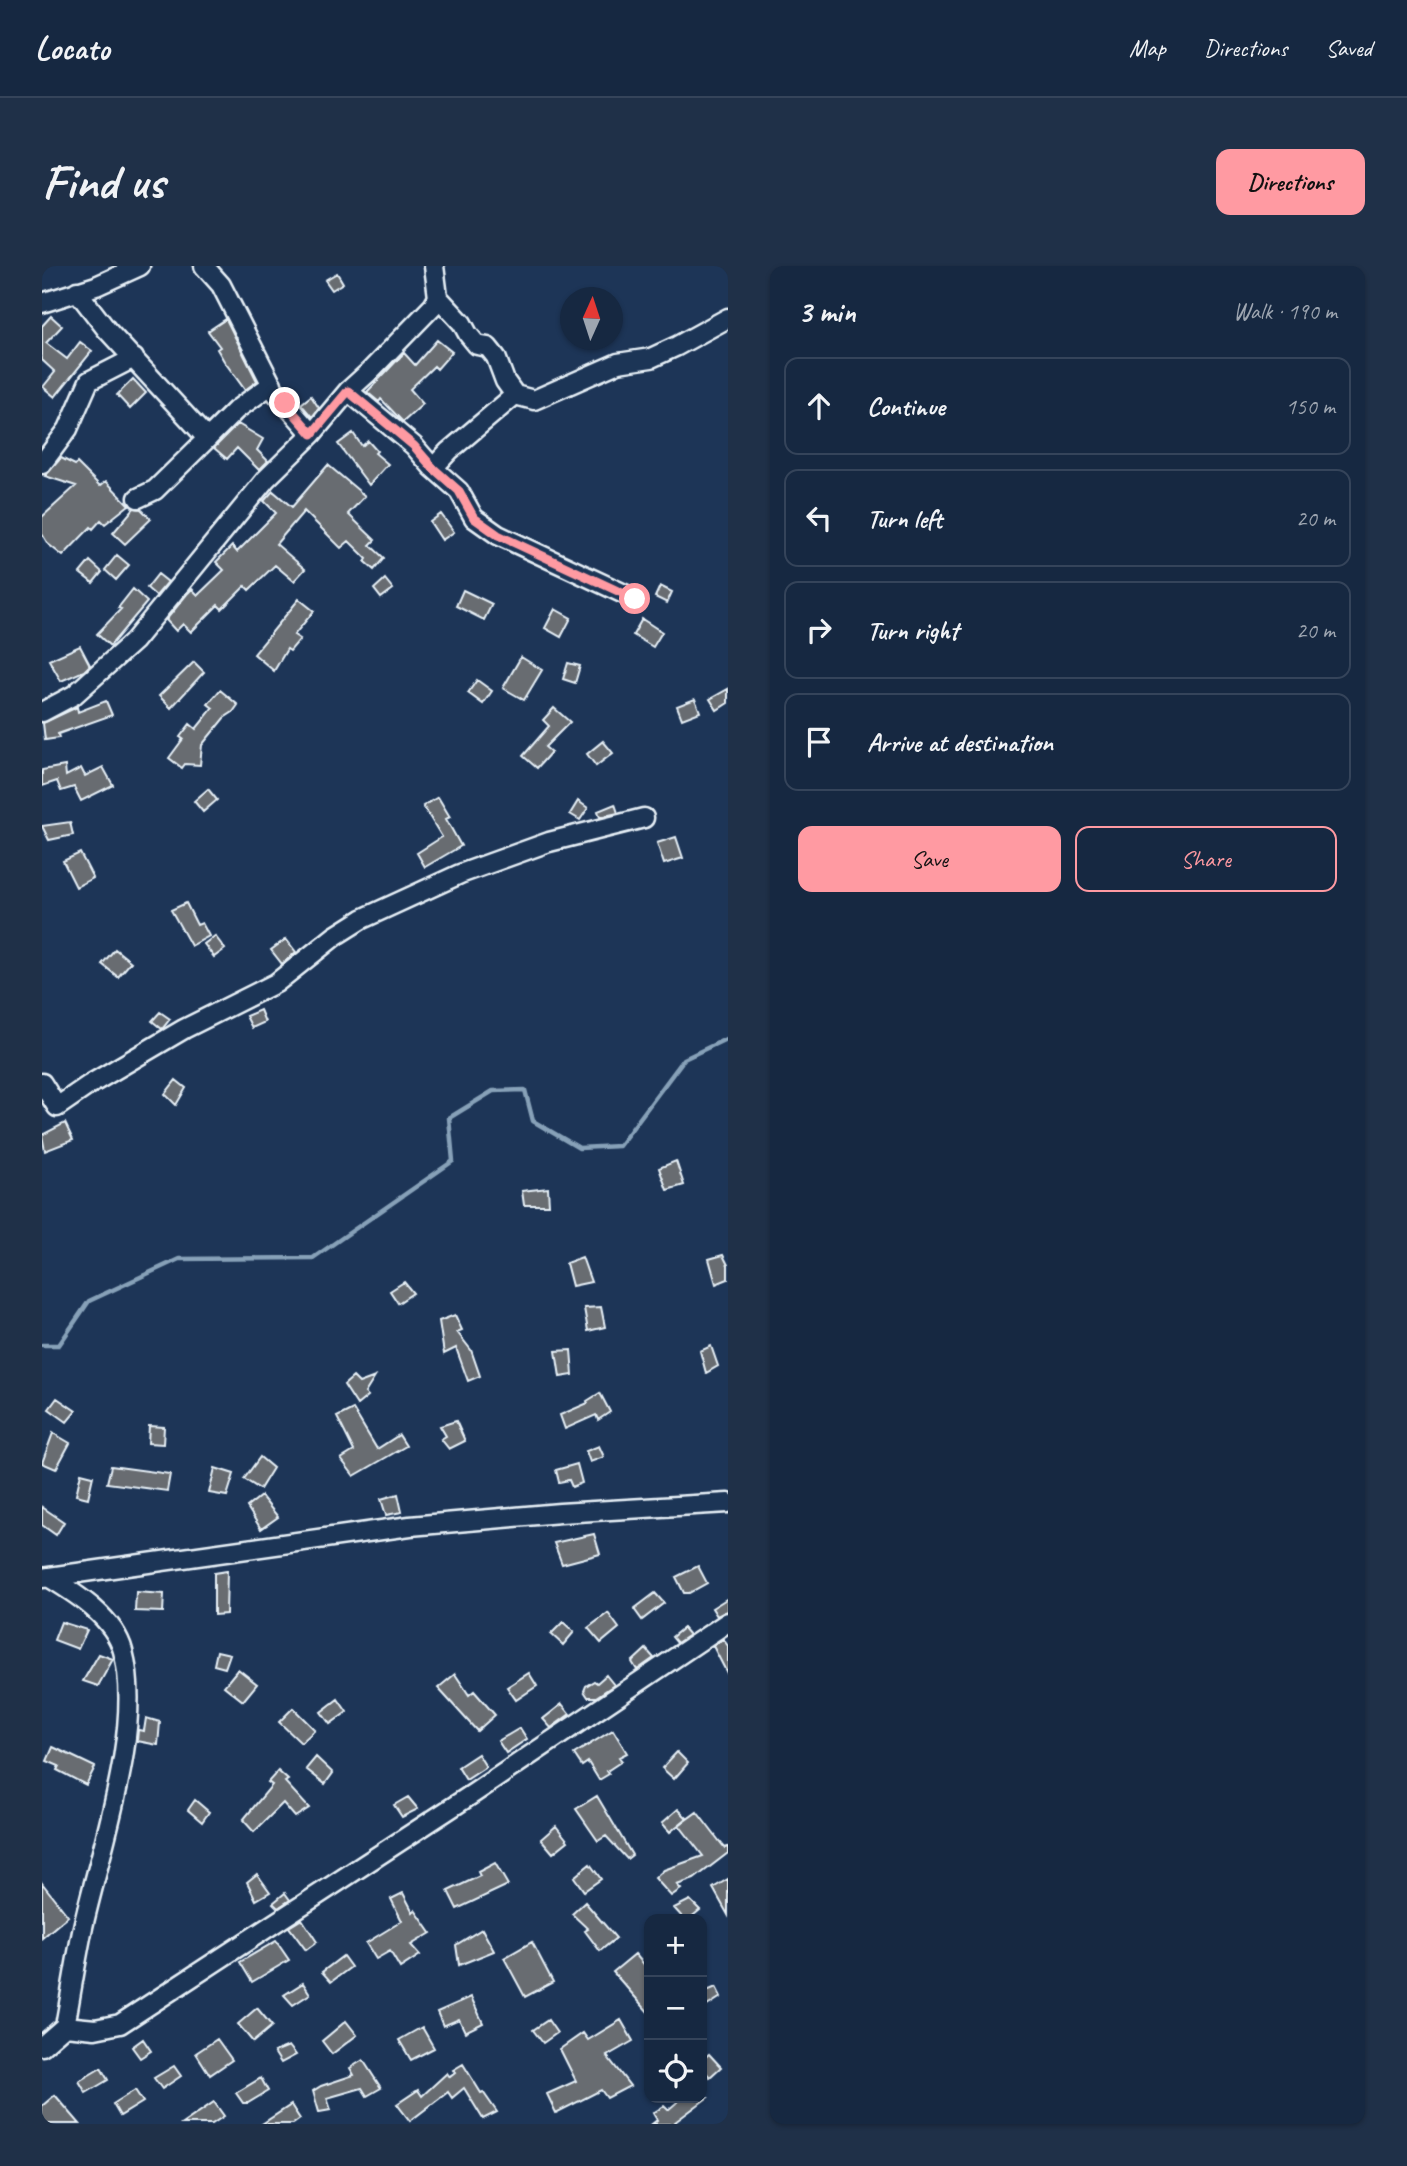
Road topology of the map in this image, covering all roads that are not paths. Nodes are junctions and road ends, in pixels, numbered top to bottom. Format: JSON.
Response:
{"nodes":[{"id":1,"x":140,"y":266,"type":"edge"},
{"id":2,"x":204,"y":266,"type":"edge"},
{"id":3,"x":434,"y":266,"type":"edge"},
{"id":4,"x":77,"y":291,"type":"junction"},
{"id":5,"x":438,"y":297,"type":"junction"},
{"id":6,"x":42,"y":303,"type":"edge"},
{"id":7,"x":728,"y":318,"type":"edge"},
{"id":8,"x":134,"y":358,"type":"junction"},
{"id":9,"x":272,"y":384,"type":"junction"},
{"id":10,"x":348,"y":391,"type":"junction"},
{"id":11,"x":515,"y":395,"type":"junction"},
{"id":12,"x":312,"y":434,"type":"junction"},
{"id":13,"x":209,"y":437,"type":"junction"},
{"id":14,"x":42,"y":464,"type":"edge"},
{"id":15,"x":433,"y":468,"type":"junction"},
{"id":16,"x":138,"y":498,"type":"dead end"},
{"id":17,"x":635,"y":599,"type":"dead end"},
{"id":18,"x":42,"y":712,"type":"edge"},
{"id":19,"x":644,"y":818,"type":"dead end"},
{"id":20,"x":42,"y":1083,"type":"edge"},
{"id":21,"x":728,"y":1503,"type":"edge"},
{"id":22,"x":46,"y":1578,"type":"edge"},
{"id":23,"x":728,"y":1622,"type":"edge"},
{"id":24,"x":65,"y":2026,"type":"junction"},
{"id":25,"x":42,"y":2046,"type":"edge"}],
"edges":[{"from":1,"to":4,"type":"street"},
{"from":2,"to":9,"type":"street"},
{"from":3,"to":5,"type":"street"},
{"from":4,"to":6,"type":"street"},
{"from":4,"to":8,"type":"street"},
{"from":5,"to":10,"type":"street"},
{"from":5,"to":11,"type":"street"},
{"from":7,"to":11,"type":"street"},
{"from":8,"to":13,"type":"street"},
{"from":8,"to":14,"type":"street"},
{"from":9,"to":12,"type":"street"},
{"from":9,"to":13,"type":"street"},
{"from":10,"to":12,"type":"street"},
{"from":10,"to":15,"type":"street"},
{"from":11,"to":15,"type":"street"},
{"from":12,"to":18,"type":"street"},
{"from":13,"to":16,"type":"street"},
{"from":15,"to":17,"type":"street"},
{"from":19,"to":20,"type":"street"},
{"from":21,"to":22,"type":"street"},
{"from":22,"to":24,"type":"street"},
{"from":23,"to":24,"type":"street"},
{"from":24,"to":25,"type":"street"}]}
